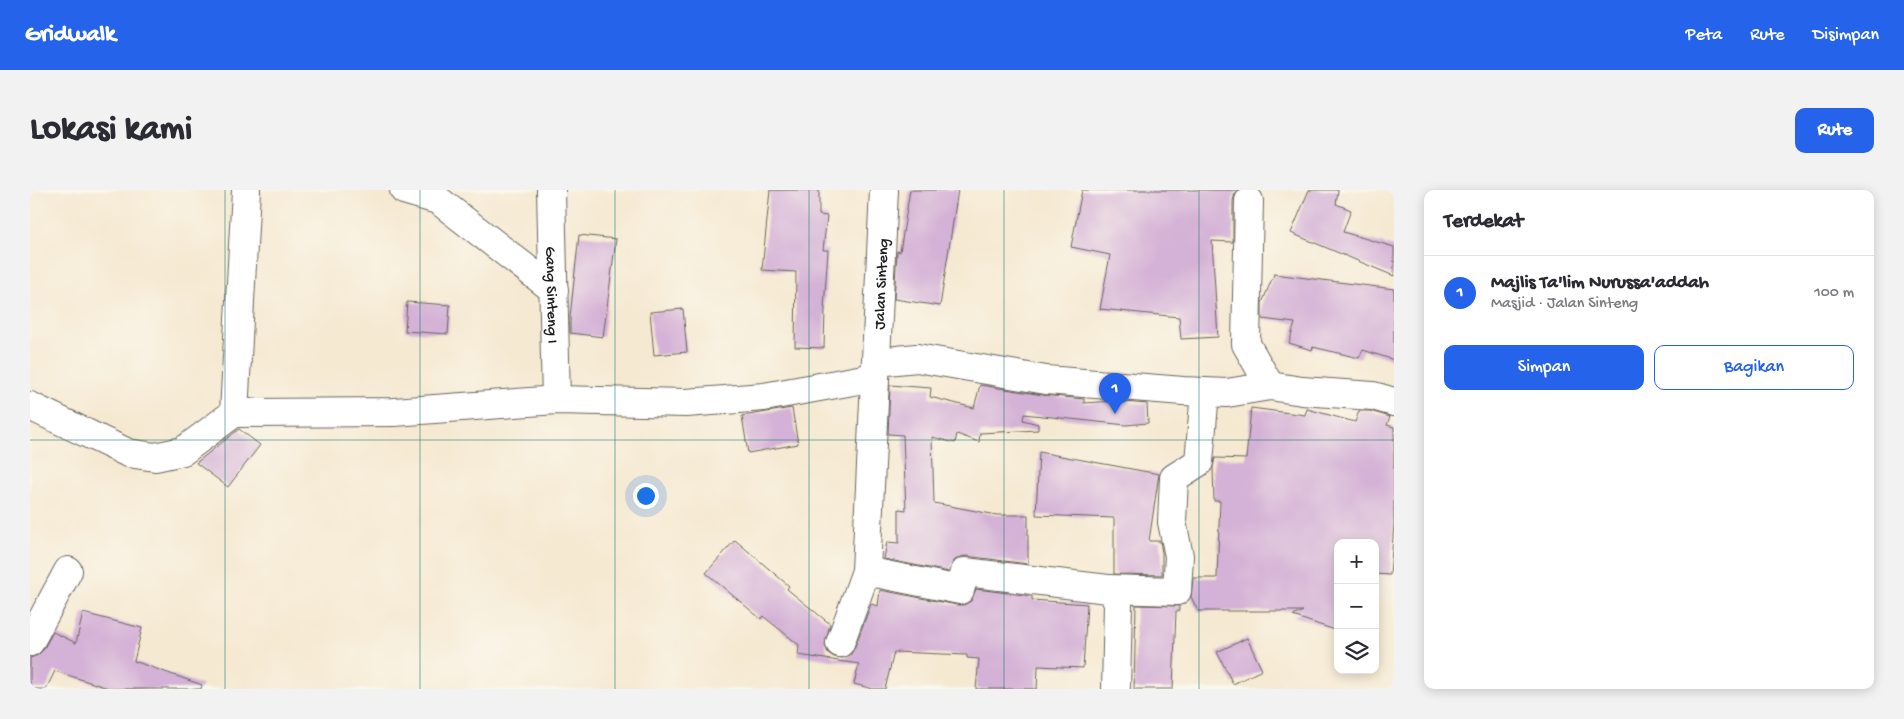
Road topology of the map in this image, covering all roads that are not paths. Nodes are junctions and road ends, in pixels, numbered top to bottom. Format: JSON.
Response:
{"nodes":[{"id":1,"x":246,"y":190,"type":"edge"},
{"id":2,"x":404,"y":190,"type":"edge"},
{"id":3,"x":551,"y":190,"type":"edge"},
{"id":4,"x":884,"y":190,"type":"edge"},
{"id":5,"x":1249,"y":201,"type":"dead end"},
{"id":6,"x":554,"y":290,"type":"junction"},
{"id":7,"x":876,"y":370,"type":"junction"},
{"id":8,"x":1270,"y":386,"type":"junction"},
{"id":9,"x":1205,"y":392,"type":"junction"},
{"id":10,"x":556,"y":400,"type":"junction"},
{"id":11,"x":1394,"y":402,"type":"edge"},
{"id":12,"x":30,"y":406,"type":"edge"},
{"id":13,"x":234,"y":413,"type":"junction"},
{"id":14,"x":68,"y":571,"type":"dead end"},
{"id":15,"x":866,"y":571,"type":"junction"},
{"id":16,"x":1108,"y":589,"type":"junction"},
{"id":17,"x":30,"y":642,"type":"edge"},
{"id":18,"x":840,"y":642,"type":"dead end"},
{"id":19,"x":1116,"y":689,"type":"edge"}],
"edges":[{"from":1,"to":13,"type":"street"},
{"from":2,"to":6,"type":"street"},
{"from":3,"to":6,"type":"street","name":"Gang Sinteng I"},
{"from":4,"to":7,"type":"street","name":"Jalan Sinteng"},
{"from":5,"to":8,"type":"street"},
{"from":6,"to":10,"type":"street","name":"Gang Sinteng I"},
{"from":7,"to":9,"type":"street"},
{"from":7,"to":10,"type":"street"},
{"from":7,"to":15,"type":"street","name":"Jalan Sinteng"},
{"from":8,"to":9,"type":"street"},
{"from":8,"to":11,"type":"street"},
{"from":9,"to":16,"type":"street"},
{"from":10,"to":13,"type":"street"},
{"from":12,"to":13,"type":"street"},
{"from":14,"to":17,"type":"street"},
{"from":15,"to":16,"type":"street"},
{"from":15,"to":18,"type":"street","name":"Jalan Sinteng"},
{"from":16,"to":19,"type":"street"}]}
